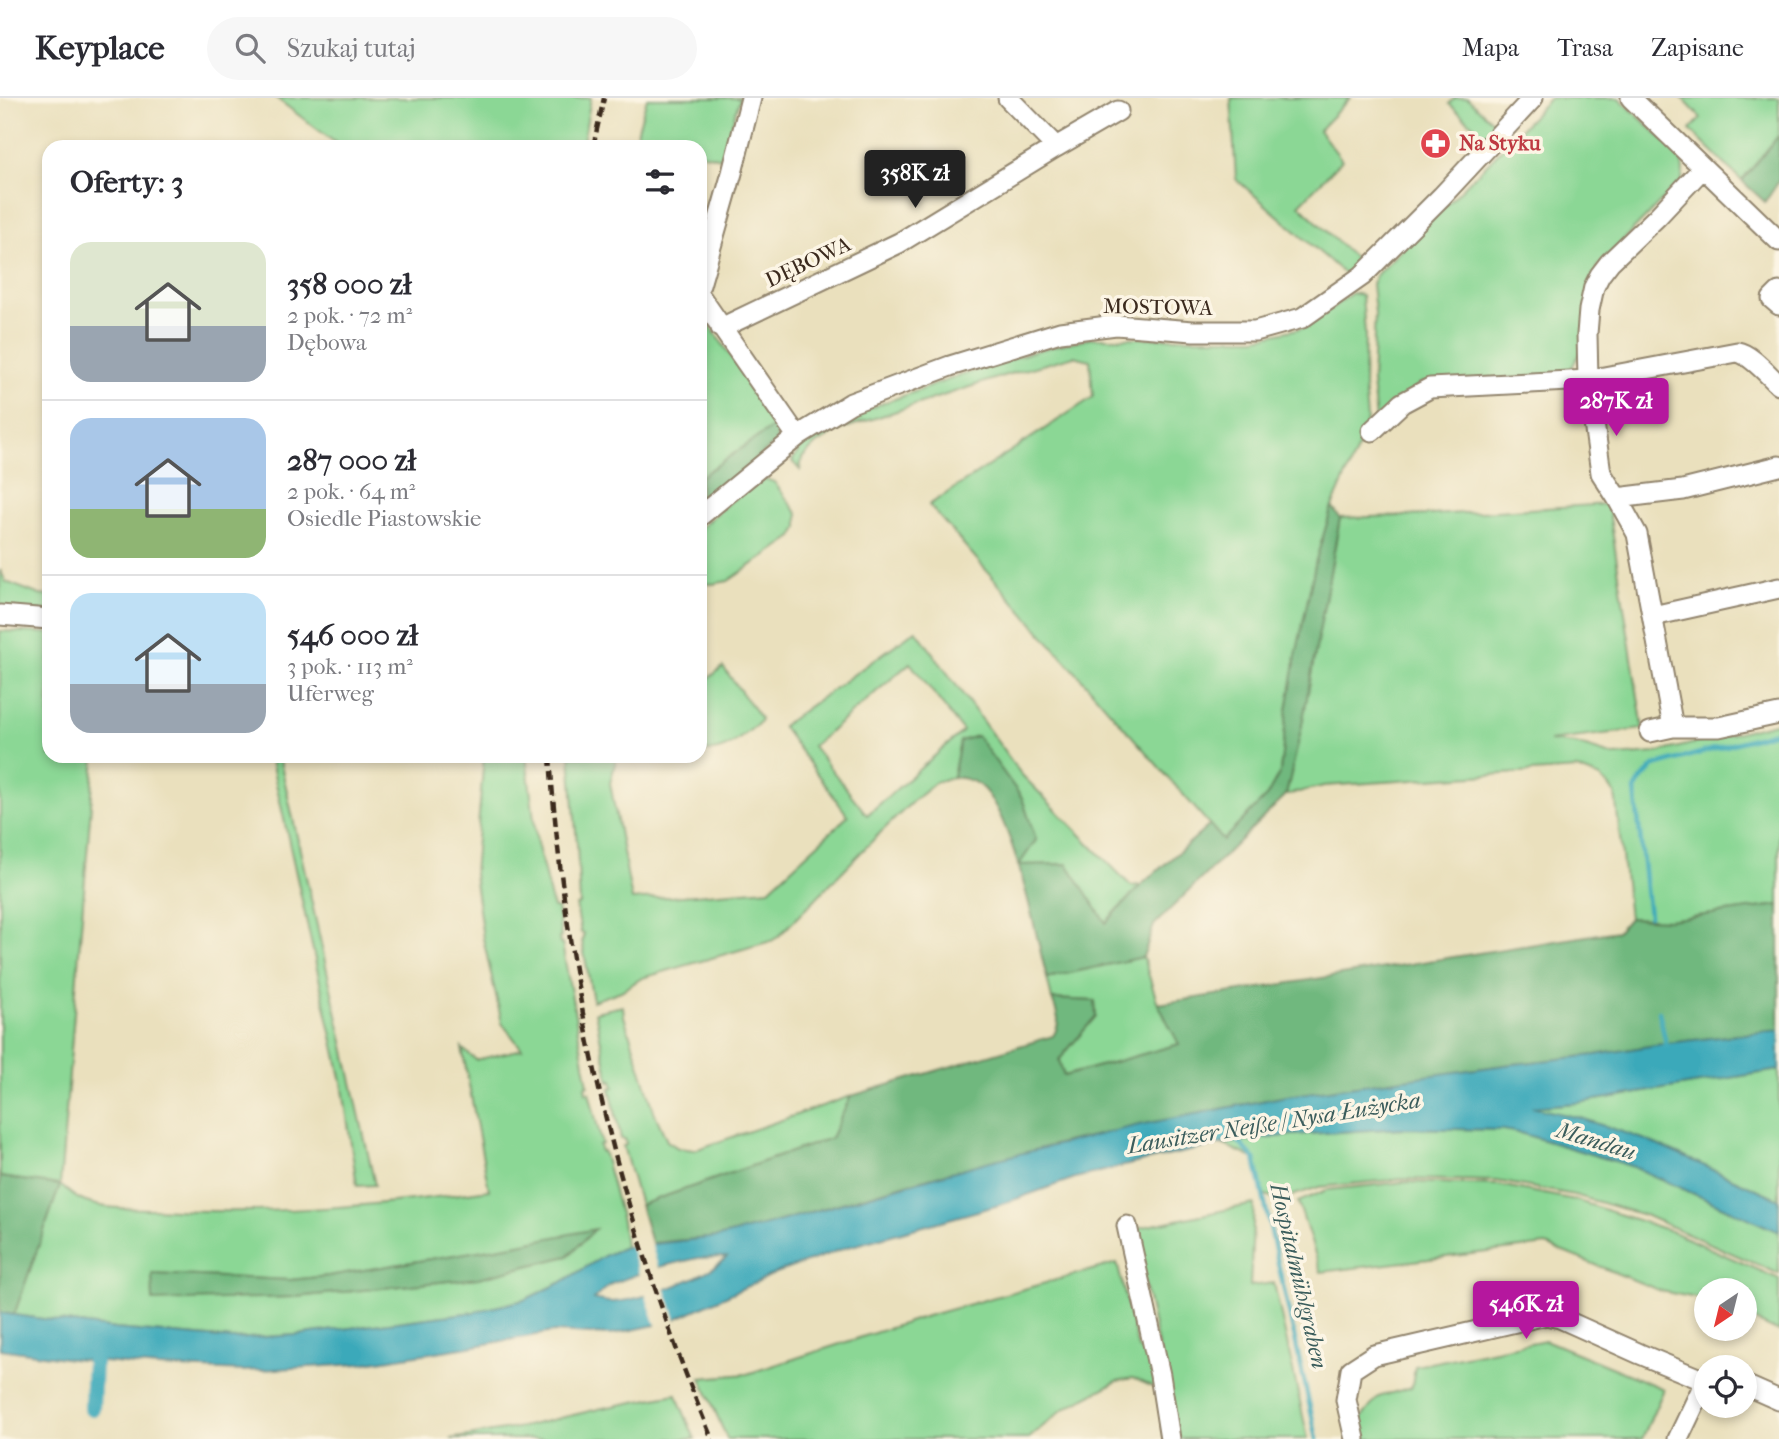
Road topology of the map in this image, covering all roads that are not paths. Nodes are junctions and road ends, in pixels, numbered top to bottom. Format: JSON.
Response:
{"nodes":[{"id":1,"x":751,"y":98,"type":"edge"},
{"id":2,"x":1008,"y":98,"type":"edge"},
{"id":3,"x":1532,"y":98,"type":"edge"},
{"id":4,"x":1631,"y":98,"type":"edge"},
{"id":5,"x":1118,"y":111,"type":"dead end"},
{"id":6,"x":1056,"y":147,"type":"junction"},
{"id":7,"x":1703,"y":168,"type":"junction"},
{"id":8,"x":1779,"y":240,"type":"edge"},
{"id":9,"x":707,"y":260,"type":"edge"},
{"id":10,"x":1779,"y":292,"type":"edge"},
{"id":11,"x":1779,"y":305,"type":"edge"},
{"id":12,"x":707,"y":307,"type":"edge"},
{"id":13,"x":721,"y":328,"type":"junction"},
{"id":14,"x":1588,"y":380,"type":"junction"},
{"id":15,"x":1779,"y":385,"type":"edge"},
{"id":16,"x":1372,"y":431,"type":"dead end"},
{"id":17,"x":797,"y":436,"type":"junction"},
{"id":18,"x":1779,"y":466,"type":"edge"},
{"id":19,"x":1617,"y":498,"type":"junction"},
{"id":20,"x":707,"y":510,"type":"edge"},
{"id":21,"x":1779,"y":588,"type":"edge"},
{"id":22,"x":0,"y":615,"type":"edge"},
{"id":23,"x":1653,"y":616,"type":"junction"},
{"id":24,"x":42,"y":618,"type":"edge"},
{"id":25,"x":1779,"y":714,"type":"edge"},
{"id":26,"x":1673,"y":727,"type":"junction"},
{"id":27,"x":1650,"y":732,"type":"dead end"},
{"id":28,"x":1127,"y":1226,"type":"dead end"},
{"id":29,"x":1694,"y":1375,"type":"edge"},
{"id":30,"x":1757,"y":1390,"type":"edge"},
{"id":31,"x":1779,"y":1400,"type":"edge"},
{"id":32,"x":1694,"y":1405,"type":"edge"},
{"id":33,"x":1170,"y":1439,"type":"edge"},
{"id":34,"x":1355,"y":1439,"type":"edge"},
{"id":35,"x":1678,"y":1439,"type":"edge"}],
"edges":[{"from":1,"to":9,"type":"street"},
{"from":2,"to":6,"type":"street"},
{"from":3,"to":17,"type":"street","name":"MOSTOWA"},
{"from":4,"to":7,"type":"street"},
{"from":5,"to":6,"type":"street","name":"DĘBOWA"},
{"from":6,"to":13,"type":"street","name":"DĘBOWA"},
{"from":7,"to":8,"type":"street"},
{"from":7,"to":14,"type":"street"},
{"from":10,"to":11,"type":"street"},
{"from":12,"to":13,"type":"street"},
{"from":13,"to":17,"type":"street"},
{"from":14,"to":15,"type":"street"},
{"from":14,"to":16,"type":"street"},
{"from":14,"to":19,"type":"street"},
{"from":17,"to":20,"type":"street","name":"MOSTOWA"},
{"from":18,"to":19,"type":"street"},
{"from":19,"to":23,"type":"street"},
{"from":21,"to":23,"type":"street"},
{"from":22,"to":24,"type":"street"},
{"from":23,"to":26,"type":"street"},
{"from":25,"to":26,"type":"street"},
{"from":26,"to":27,"type":"street"},
{"from":28,"to":33,"type":"street"},
{"from":29,"to":34,"type":"street"},
{"from":30,"to":31,"type":"street"},
{"from":32,"to":35,"type":"street"}]}
